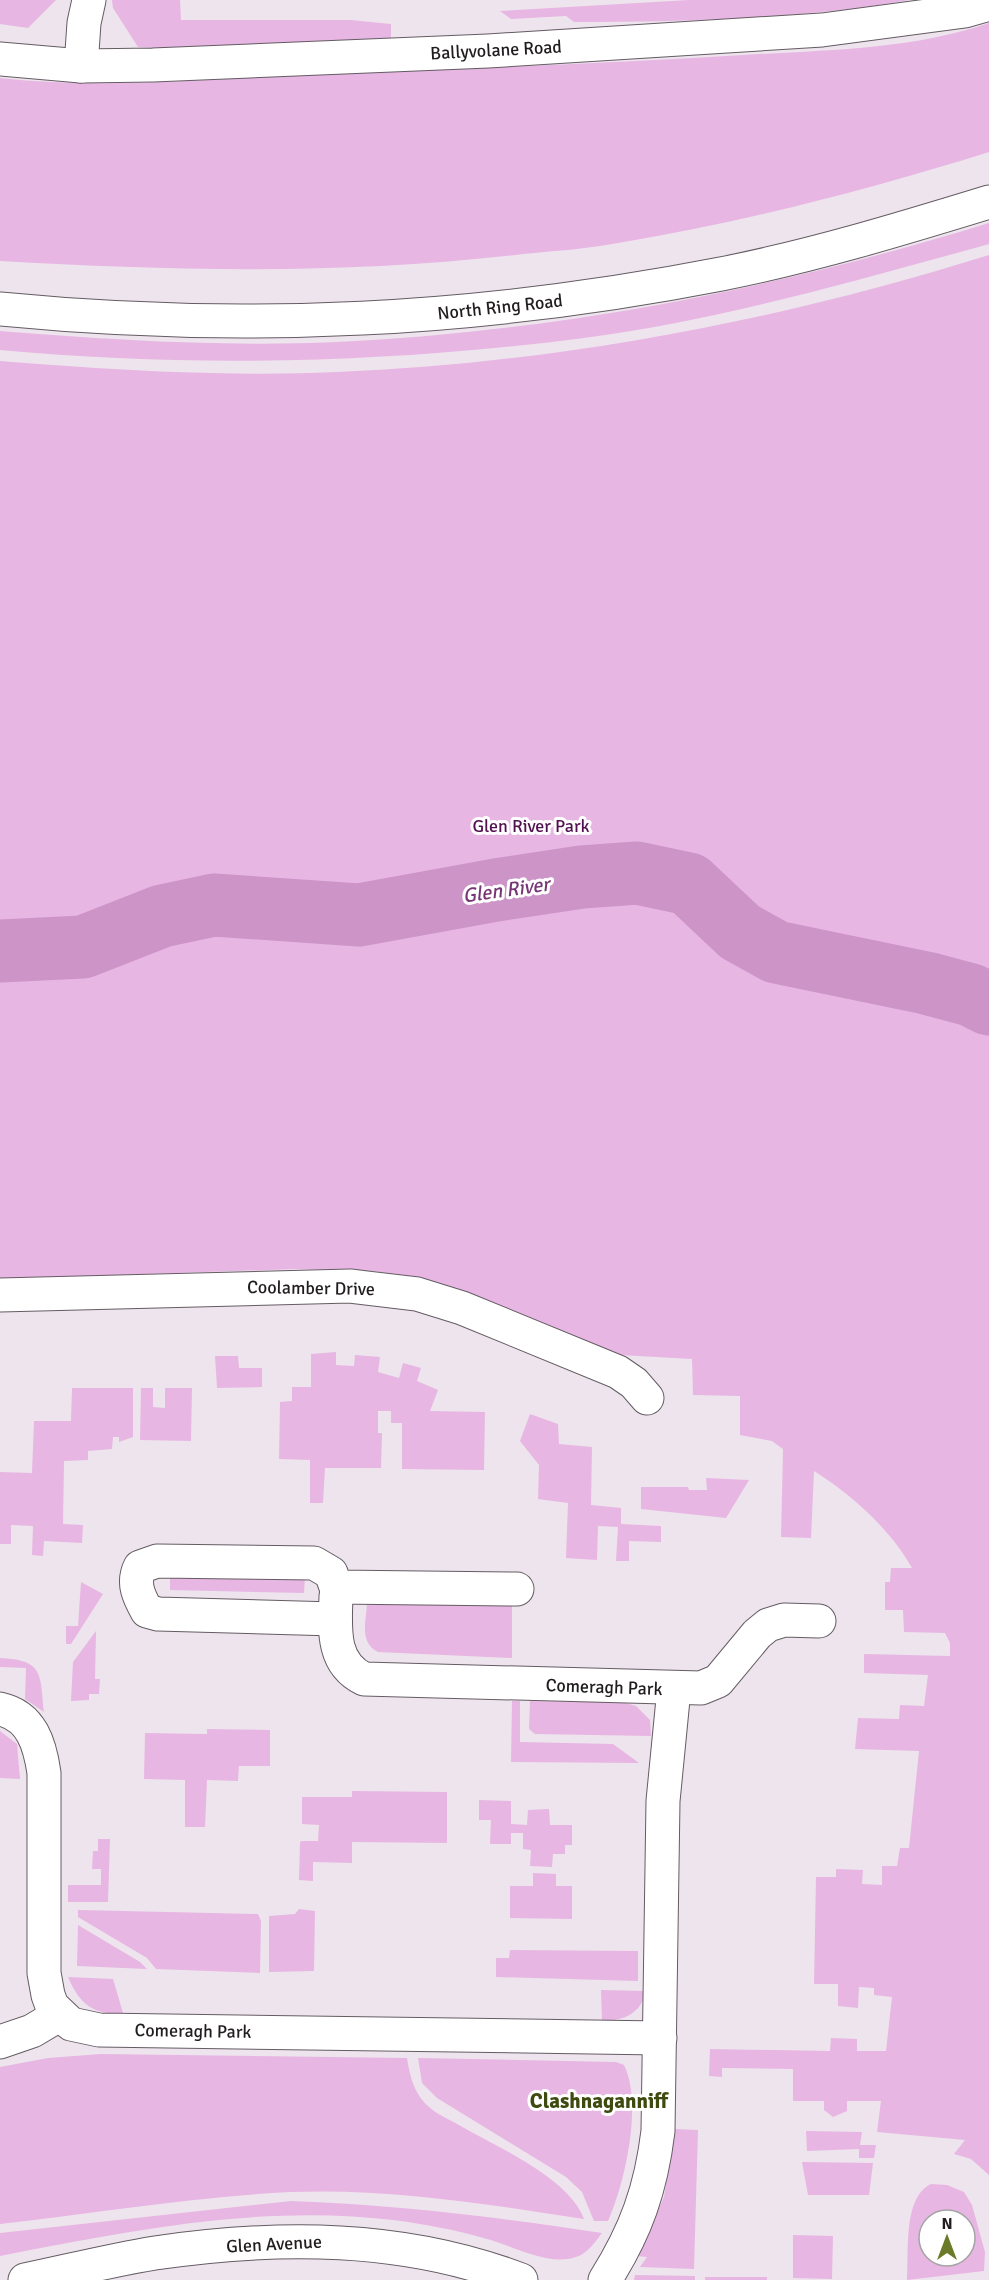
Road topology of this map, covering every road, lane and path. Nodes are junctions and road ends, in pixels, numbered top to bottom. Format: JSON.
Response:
{"nodes":[{"id":1,"x":89,"y":0,"type":"edge"},
{"id":2,"x":989,"y":4,"type":"edge"},
{"id":3,"x":0,"y":59,"type":"edge"},
{"id":4,"x":81,"y":66,"type":"junction"},
{"id":5,"x":989,"y":202,"type":"edge"},
{"id":6,"x":0,"y":309,"type":"edge"},
{"id":7,"x":0,"y":1295,"type":"edge"},
{"id":8,"x":646,"y":1398,"type":"dead end"},
{"id":9,"x":336,"y":1587,"type":"junction"},
{"id":10,"x":517,"y":1589,"type":"dead end"},
{"id":11,"x":335,"y":1619,"type":"junction"},
{"id":12,"x":819,"y":1621,"type":"dead end"},
{"id":13,"x":674,"y":1689,"type":"junction"},
{"id":14,"x":0,"y":1709,"type":"edge"},
{"id":15,"x":59,"y":2015,"type":"junction"},
{"id":16,"x":660,"y":2038,"type":"junction"},
{"id":17,"x":0,"y":2042,"type":"edge"},
{"id":18,"x":25,"y":2280,"type":"edge"},
{"id":19,"x":521,"y":2280,"type":"edge"},
{"id":20,"x":605,"y":2280,"type":"edge"}],
"edges":[{"from":1,"to":4,"type":"street"},
{"from":2,"to":4,"type":"street","name":"Ballyvolane Road"},
{"from":3,"to":4,"type":"street","name":"Ballyvolane Road"},
{"from":5,"to":6,"type":"street","name":"North Ring Road"},
{"from":7,"to":8,"type":"street","name":"Coolamber Drive"},
{"from":9,"to":10,"type":"street"},
{"from":9,"to":11,"type":"street","name":"Comeragh Park"},
{"from":9,"to":11,"type":"street"},
{"from":11,"to":13,"type":"street","name":"Comeragh Park"},
{"from":12,"to":13,"type":"street"},
{"from":13,"to":16,"type":"street","name":"Comeragh Park"},
{"from":14,"to":15,"type":"street"},
{"from":15,"to":16,"type":"street","name":"Comeragh Park"},
{"from":15,"to":17,"type":"street"},
{"from":16,"to":20,"type":"street","name":"Comeragh Park"},
{"from":18,"to":19,"type":"street","name":"Glen Avenue"}]}
